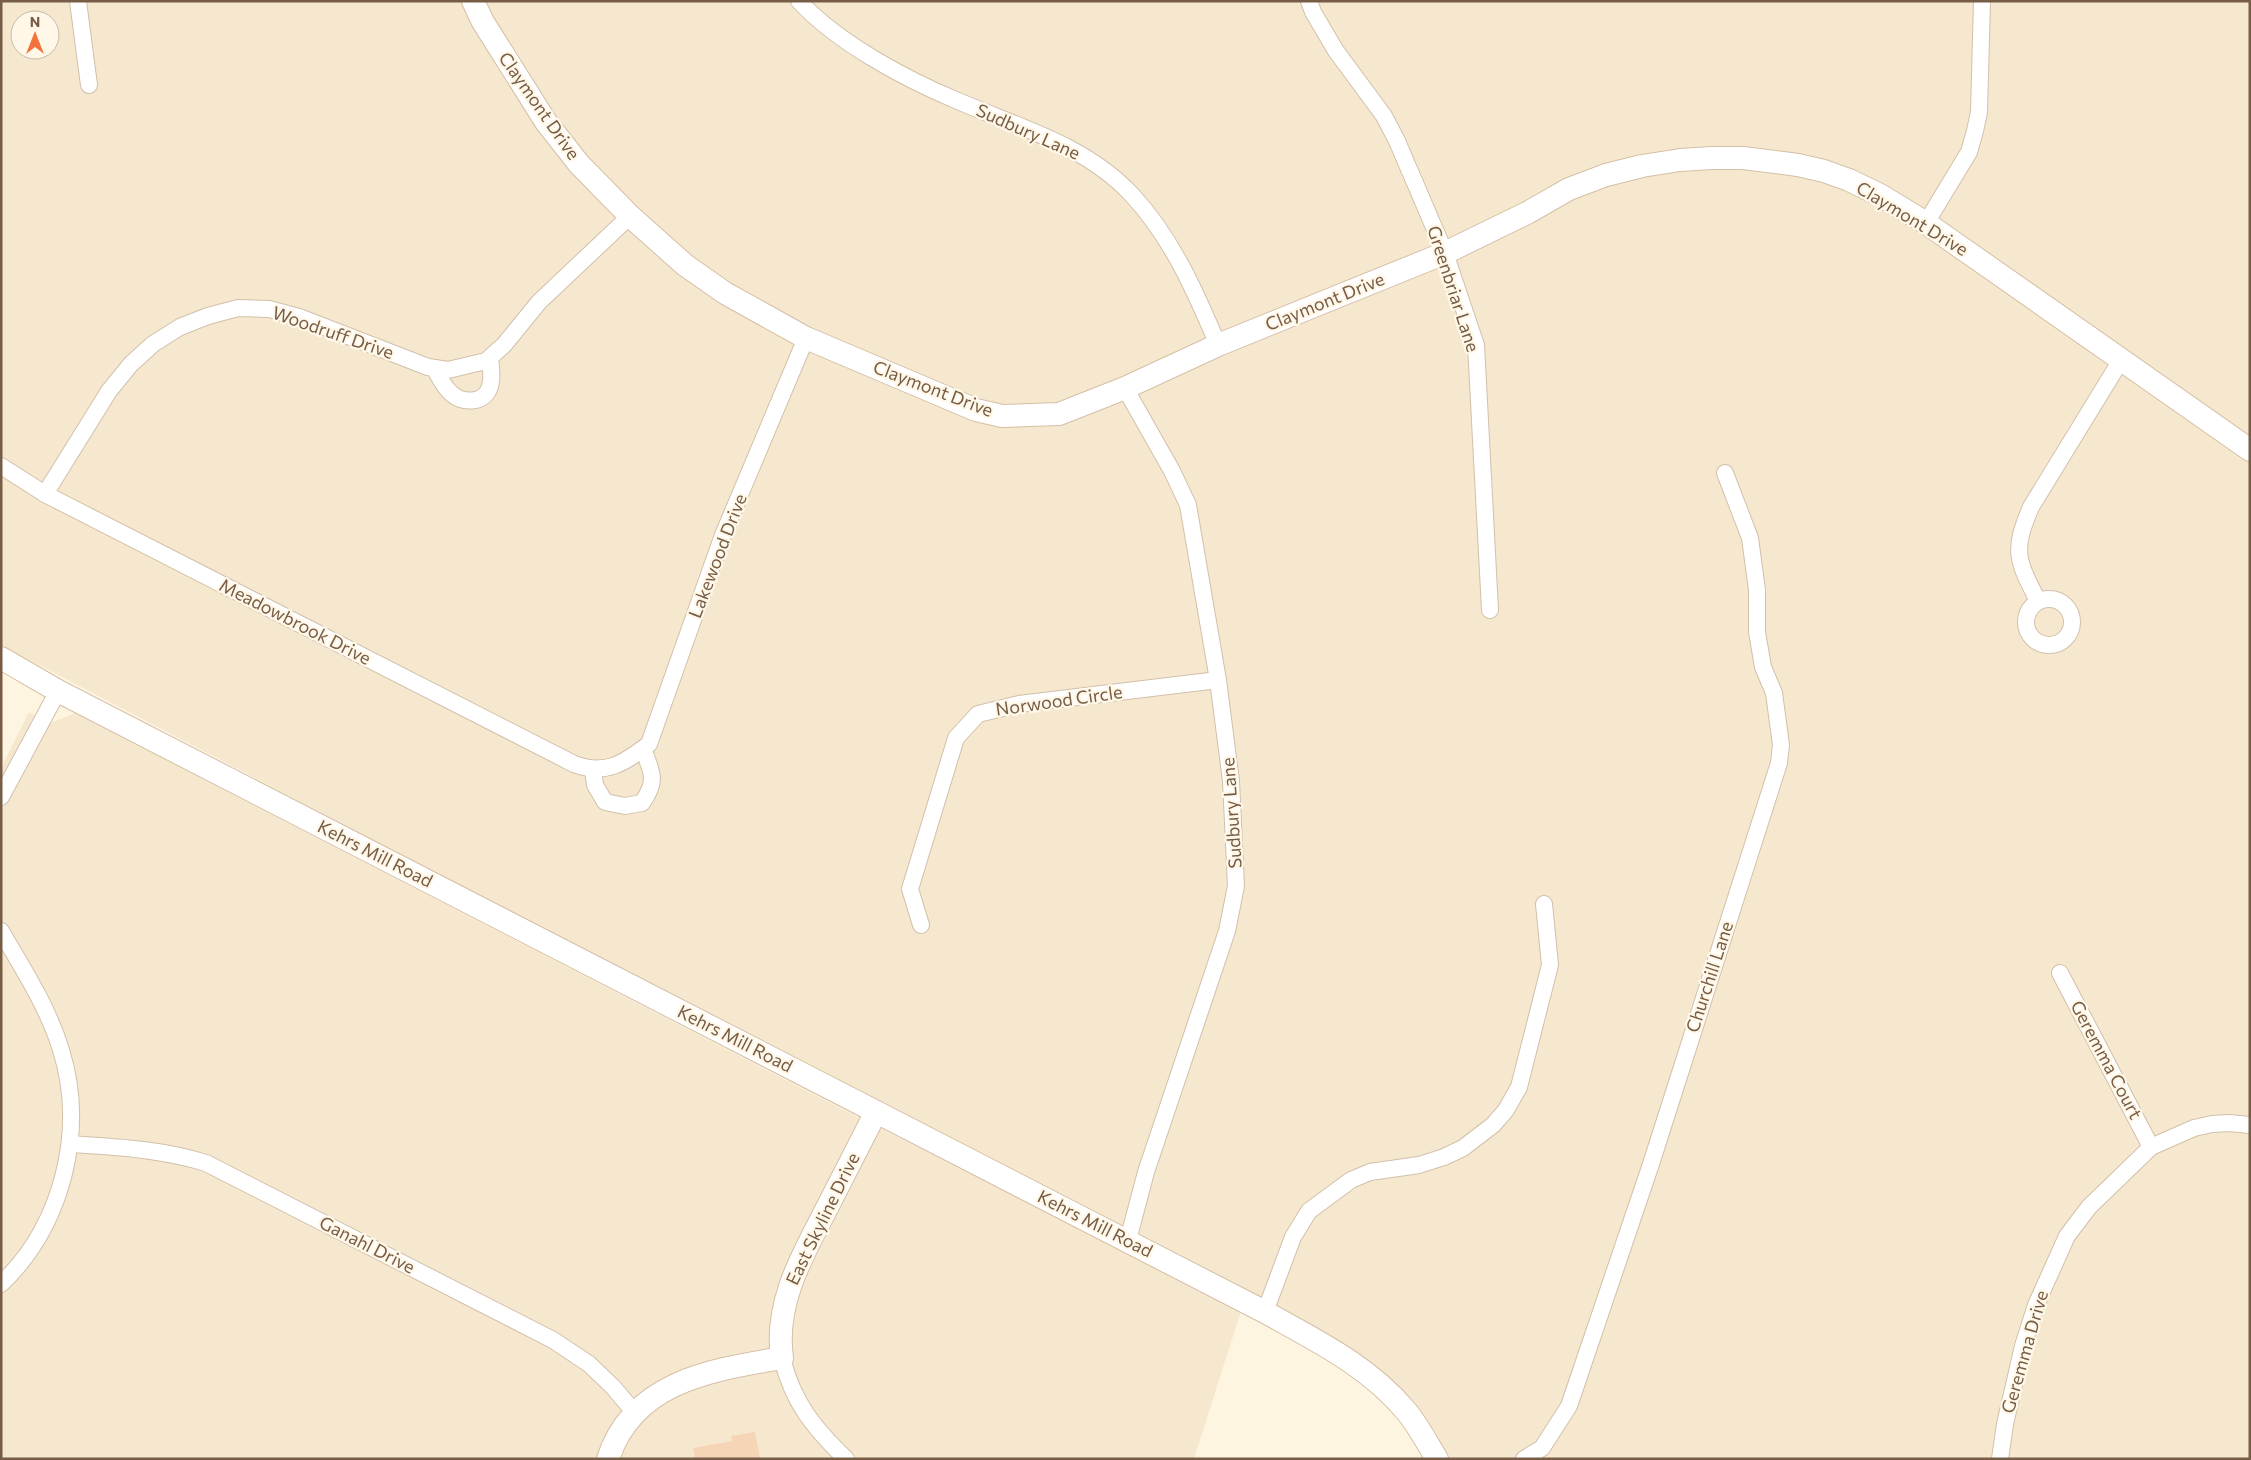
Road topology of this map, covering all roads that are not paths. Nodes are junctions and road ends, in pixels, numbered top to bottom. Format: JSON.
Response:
{"nodes":[{"id":1,"x":78,"y":1,"type":"edge"},
{"id":2,"x":473,"y":1,"type":"edge"},
{"id":3,"x":798,"y":1,"type":"edge"},
{"id":4,"x":1309,"y":1,"type":"edge"},
{"id":5,"x":1982,"y":1,"type":"edge"},
{"id":6,"x":89,"y":85,"type":"dead end"},
{"id":7,"x":630,"y":216,"type":"junction"},
{"id":8,"x":1926,"y":223,"type":"junction"},
{"id":9,"x":1445,"y":253,"type":"junction"},
{"id":10,"x":806,"y":338,"type":"junction"},
{"id":11,"x":1218,"y":346,"type":"junction"},
{"id":12,"x":490,"y":358,"type":"junction"},
{"id":13,"x":2121,"y":360,"type":"junction"},
{"id":14,"x":434,"y":368,"type":"junction"},
{"id":15,"x":1125,"y":388,"type":"junction"},
{"id":16,"x":2250,"y":450,"type":"edge"},
{"id":17,"x":1,"y":466,"type":"edge"},
{"id":18,"x":1725,"y":473,"type":"dead end"},
{"id":19,"x":45,"y":494,"type":"junction"},
{"id":20,"x":2038,"y":601,"type":"dead end"},
{"id":21,"x":1490,"y":610,"type":"dead end"},
{"id":22,"x":1,"y":658,"type":"edge"},
{"id":23,"x":1218,"y":680,"type":"junction"},
{"id":24,"x":58,"y":691,"type":"junction"},
{"id":25,"x":643,"y":749,"type":"junction"},
{"id":26,"x":621,"y":765,"type":"joint"},
{"id":27,"x":592,"y":769,"type":"junction"},
{"id":28,"x":1,"y":797,"type":"edge"},
{"id":29,"x":1544,"y":904,"type":"dead end"},
{"id":30,"x":921,"y":925,"type":"dead end"},
{"id":31,"x":1,"y":931,"type":"edge"},
{"id":32,"x":2060,"y":973,"type":"dead end"},
{"id":33,"x":876,"y":1112,"type":"junction"},
{"id":34,"x":2250,"y":1125,"type":"edge"},
{"id":35,"x":70,"y":1144,"type":"junction"},
{"id":36,"x":2151,"y":1147,"type":"junction"},
{"id":37,"x":1128,"y":1240,"type":"junction"},
{"id":38,"x":1,"y":1284,"type":"edge"},
{"id":39,"x":1266,"y":1312,"type":"junction"},
{"id":40,"x":782,"y":1358,"type":"junction"},
{"id":41,"x":635,"y":1412,"type":"junction"},
{"id":42,"x":608,"y":1459,"type":"edge"},
{"id":43,"x":846,"y":1459,"type":"edge"},
{"id":44,"x":1437,"y":1459,"type":"edge"},
{"id":45,"x":1524,"y":1459,"type":"edge"},
{"id":46,"x":2000,"y":1459,"type":"edge"}],
"edges":[{"from":1,"to":6,"type":"street"},
{"from":2,"to":7,"type":"street","name":"Claymont Drive"},
{"from":3,"to":11,"type":"street","name":"Sudbury Lane"},
{"from":4,"to":9,"type":"street","name":"Greenbriar Lane"},
{"from":5,"to":8,"type":"street"},
{"from":7,"to":10,"type":"street","name":"Claymont Drive"},
{"from":7,"to":12,"type":"street","name":"Woodruff Drive"},
{"from":8,"to":9,"type":"street","name":"Claymont Drive"},
{"from":8,"to":13,"type":"street","name":"Claymont Drive"},
{"from":9,"to":11,"type":"street","name":"Claymont Drive"},
{"from":9,"to":21,"type":"street","name":"Greenbriar Lane"},
{"from":10,"to":15,"type":"street","name":"Claymont Drive"},
{"from":10,"to":25,"type":"street","name":"Lakewood Drive"},
{"from":11,"to":15,"type":"street","name":"Claymont Drive"},
{"from":12,"to":14,"type":"street","name":"Woodruff Drive"},
{"from":12,"to":14,"type":"street"},
{"from":13,"to":16,"type":"street","name":"Claymont Drive"},
{"from":13,"to":20,"type":"street"},
{"from":14,"to":19,"type":"street","name":"Woodruff Drive"},
{"from":15,"to":23,"type":"street","name":"Sudbury Lane"},
{"from":17,"to":19,"type":"street","name":"Meadowbrook Drive"},
{"from":18,"to":45,"type":"street","name":"Churchill Lane"},
{"from":19,"to":27,"type":"street","name":"Meadowbrook Drive"},
{"from":22,"to":24,"type":"street","name":"Kehrs Mill Road"},
{"from":23,"to":30,"type":"street","name":"Norwood Circle"},
{"from":23,"to":37,"type":"street","name":"Sudbury Lane"},
{"from":24,"to":28,"type":"street"},
{"from":24,"to":33,"type":"street","name":"Kehrs Mill Road"},
{"from":25,"to":26,"type":"street","name":"Lakewood Drive"},
{"from":25,"to":27,"type":"street"},
{"from":26,"to":27,"type":"street","name":"Meadowbrook Drive"},
{"from":29,"to":39,"type":"street"},
{"from":31,"to":35,"type":"street"},
{"from":32,"to":36,"type":"street","name":"Geremma Court"},
{"from":33,"to":37,"type":"street","name":"Kehrs Mill Road"},
{"from":33,"to":40,"type":"street","name":"East Skyline Drive"},
{"from":34,"to":36,"type":"street","name":"Geremma Drive"},
{"from":35,"to":38,"type":"street"},
{"from":35,"to":41,"type":"street","name":"Ganahl Drive"},
{"from":36,"to":46,"type":"street","name":"Geremma Drive"},
{"from":37,"to":39,"type":"street","name":"Kehrs Mill Road"},
{"from":39,"to":44,"type":"street","name":"Kehrs Mill Road"},
{"from":40,"to":41,"type":"street"},
{"from":40,"to":43,"type":"street","name":"East Skyline Drive"},
{"from":41,"to":42,"type":"street"}]}
